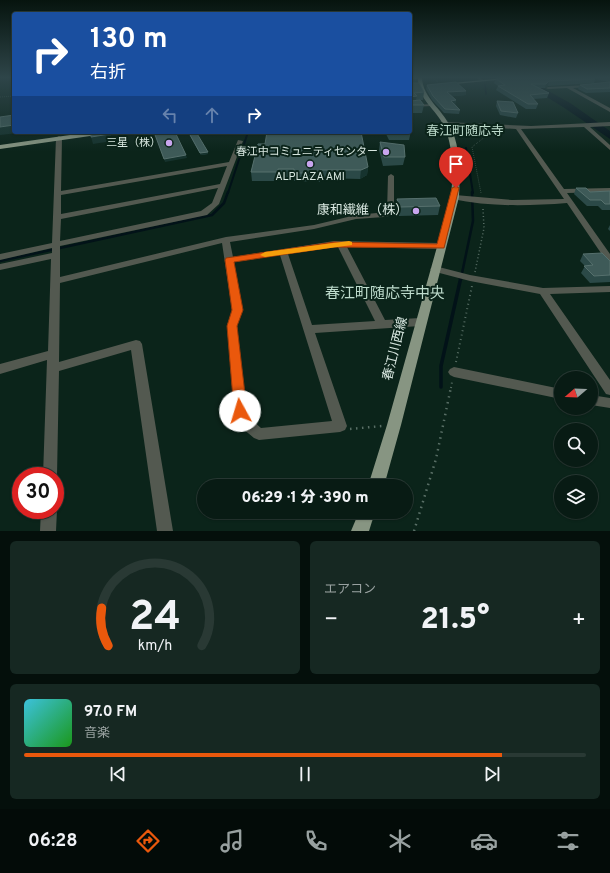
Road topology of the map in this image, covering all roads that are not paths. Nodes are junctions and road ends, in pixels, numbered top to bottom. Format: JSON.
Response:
{"nodes":[{"id":1,"x":597,"y":103,"type":"edge"},
{"id":2,"x":432,"y":105,"type":"joint"},
{"id":3,"x":412,"y":106,"type":"edge"},
{"id":4,"x":610,"y":110,"type":"edge"},
{"id":5,"x":446,"y":124,"type":"junction"},
{"id":6,"x":610,"y":124,"type":"edge"},
{"id":7,"x":586,"y":126,"type":"junction"},
{"id":8,"x":517,"y":127,"type":"junction"},
{"id":9,"x":89,"y":134,"type":"edge"},
{"id":10,"x":59,"y":138,"type":"junction"},
{"id":11,"x":240,"y":141,"type":"dead end"},
{"id":12,"x":0,"y":147,"type":"edge"},
{"id":13,"x":610,"y":148,"type":"edge"},
{"id":14,"x":232,"y":163,"type":"junction"},
{"id":15,"x":392,"y":176,"type":"dead end"},
{"id":16,"x":223,"y":185,"type":"junction"},
{"id":17,"x":610,"y":190,"type":"edge"},
{"id":18,"x":562,"y":191,"type":"junction"},
{"id":19,"x":57,"y":194,"type":"junction"},
{"id":20,"x":454,"y":197,"type":"junction"},
{"id":21,"x":569,"y":201,"type":"junction"},
{"id":22,"x":57,"y":218,"type":"junction"},
{"id":23,"x":226,"y":240,"type":"junction"},
{"id":24,"x":341,"y":244,"type":"junction"},
{"id":25,"x":441,"y":246,"type":"junction"},
{"id":26,"x":56,"y":248,"type":"junction"},
{"id":27,"x":283,"y":252,"type":"junction"},
{"id":28,"x":0,"y":257,"type":"edge"},
{"id":29,"x":229,"y":260,"type":"junction"},
{"id":30,"x":610,"y":260,"type":"edge"},
{"id":31,"x":0,"y":267,"type":"edge"},
{"id":32,"x":435,"y":269,"type":"junction"},
{"id":33,"x":55,"y":281,"type":"junction"},
{"id":34,"x":610,"y":288,"type":"edge"},
{"id":35,"x":543,"y":291,"type":"junction"},
{"id":36,"x":420,"y":322,"type":"junction"},
{"id":37,"x":382,"y":325,"type":"junction"},
{"id":38,"x":308,"y":329,"type":"junction"},
{"id":39,"x":53,"y":354,"type":"junction"},
{"id":40,"x":53,"y":368,"type":"junction"},
{"id":41,"x":0,"y":369,"type":"edge"},
{"id":42,"x":454,"y":372,"type":"road end"},
{"id":43,"x":610,"y":390,"type":"edge"},
{"id":44,"x":554,"y":393,"type":"edge"},
{"id":45,"x":598,"y":401,"type":"edge"},
{"id":46,"x":610,"y":404,"type":"edge"},
{"id":47,"x":50,"y":467,"type":"edge"},
{"id":48,"x":378,"y":479,"type":"edge"},
{"id":49,"x":49,"y":519,"type":"edge"},
{"id":50,"x":364,"y":519,"type":"edge"},
{"id":51,"x":48,"y":531,"type":"edge"},
{"id":52,"x":165,"y":531,"type":"edge"},
{"id":53,"x":360,"y":531,"type":"edge"}],
"edges":[{"from":1,"to":4,"type":"street"},
{"from":2,"to":3,"type":"street"},
{"from":2,"to":5,"type":"main road","name":"春江川西線"},
{"from":5,"to":8,"type":"street"},
{"from":5,"to":20,"type":"main road","name":"春江川西線"},
{"from":6,"to":7,"type":"street"},
{"from":7,"to":8,"type":"street"},
{"from":7,"to":13,"type":"street"},
{"from":8,"to":18,"type":"street"},
{"from":9,"to":10,"type":"main road"},
{"from":10,"to":12,"type":"main road"},
{"from":10,"to":19,"type":"street"},
{"from":11,"to":14,"type":"street"},
{"from":14,"to":16,"type":"street"},
{"from":14,"to":19,"type":"street"},
{"from":15,"to":23,"type":"street"},
{"from":16,"to":22,"type":"street"},
{"from":16,"to":26,"type":"street"},
{"from":17,"to":18,"type":"street"},
{"from":18,"to":21,"type":"street"},
{"from":19,"to":22,"type":"street"},
{"from":20,"to":21,"type":"street"},
{"from":20,"to":25,"type":"main road","name":"春江川西線"},
{"from":21,"to":30,"type":"street"},
{"from":22,"to":26,"type":"street"},
{"from":23,"to":29,"type":"street"},
{"from":23,"to":33,"type":"street"},
{"from":24,"to":25,"type":"street"},
{"from":24,"to":27,"type":"street"},
{"from":24,"to":37,"type":"street"},
{"from":25,"to":32,"type":"main road","name":"春江川西線"},
{"from":26,"to":28,"type":"street"},
{"from":26,"to":31,"type":"street"},
{"from":26,"to":33,"type":"street"},
{"from":27,"to":29,"type":"street"},
{"from":27,"to":38,"type":"street"},
{"from":29,"to":38,"type":"street"},
{"from":32,"to":35,"type":"street"},
{"from":32,"to":36,"type":"main road","name":"春江川西線"},
{"from":33,"to":39,"type":"street"},
{"from":34,"to":35,"type":"street"},
{"from":35,"to":43,"type":"street"},
{"from":36,"to":37,"type":"street"},
{"from":36,"to":48,"type":"main road","name":"春江川西線"},
{"from":37,"to":38,"type":"street"},
{"from":39,"to":40,"type":"street"},
{"from":39,"to":41,"type":"street"},
{"from":40,"to":47,"type":"street"},
{"from":40,"to":52,"type":"street"},
{"from":42,"to":44,"type":"street"},
{"from":45,"to":46,"type":"street"},
{"from":49,"to":51,"type":"street"},
{"from":50,"to":53,"type":"main road"}]}
